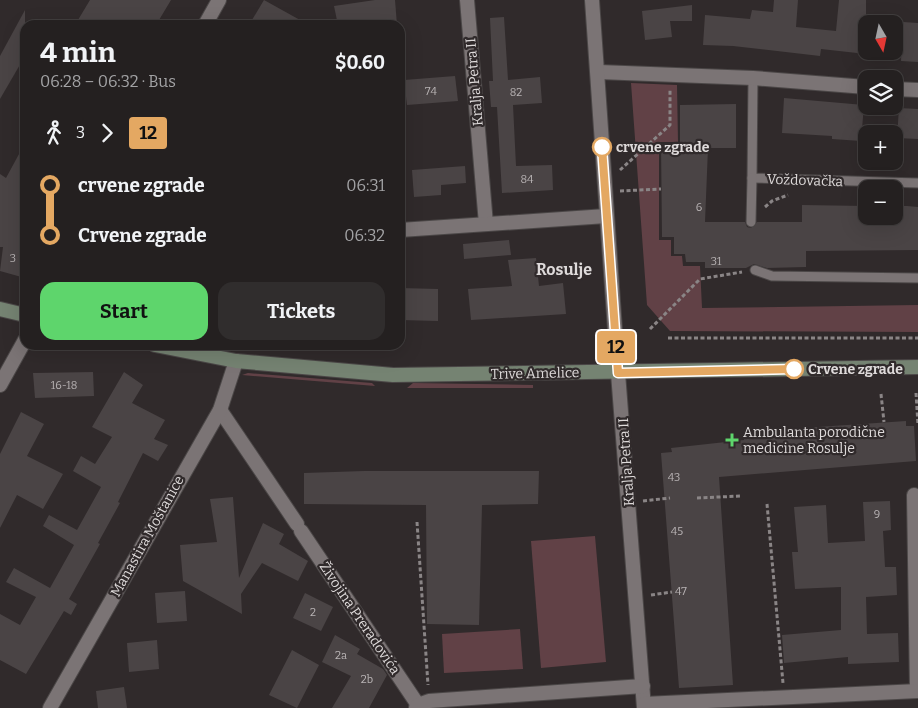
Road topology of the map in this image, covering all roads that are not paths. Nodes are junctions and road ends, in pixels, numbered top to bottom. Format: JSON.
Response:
{"nodes":[{"id":1,"x":219,"y":0,"type":"edge"},
{"id":2,"x":467,"y":0,"type":"edge"},
{"id":3,"x":592,"y":0,"type":"edge"},
{"id":4,"x":208,"y":20,"type":"edge"},
{"id":5,"x":598,"y":72,"type":"junction"},
{"id":6,"x":753,"y":78,"type":"junction"},
{"id":7,"x":858,"y":85,"type":"edge"},
{"id":8,"x":903,"y":89,"type":"edge"},
{"id":9,"x":918,"y":90,"type":"edge"},
{"id":10,"x":752,"y":178,"type":"junction"},
{"id":11,"x":918,"y":183,"type":"edge"},
{"id":12,"x":606,"y":216,"type":"junction"},
{"id":13,"x":751,"y":222,"type":"road end"},
{"id":14,"x":486,"y":224,"type":"junction"},
{"id":15,"x":405,"y":230,"type":"edge"},
{"id":16,"x":755,"y":270,"type":"road end"},
{"id":17,"x":918,"y":278,"type":"edge"},
{"id":18,"x":0,"y":309,"type":"edge"},
{"id":19,"x":20,"y":314,"type":"edge"},
{"id":20,"x":20,"y":349,"type":"edge"},
{"id":21,"x":180,"y":350,"type":"edge"},
{"id":22,"x":236,"y":361,"type":"junction"},
{"id":23,"x":918,"y":367,"type":"edge"},
{"id":24,"x":618,"y":373,"type":"junction"},
{"id":25,"x":0,"y":385,"type":"edge"},
{"id":26,"x":220,"y":410,"type":"junction"},
{"id":27,"x":914,"y":495,"type":"dead end"},
{"id":28,"x":643,"y":686,"type":"junction"},
{"id":29,"x":918,"y":691,"type":"edge"},
{"id":30,"x":421,"y":705,"type":"edge"},
{"id":31,"x":644,"y":706,"type":"edge"},
{"id":32,"x":50,"y":708,"type":"edge"}],
"edges":[{"from":1,"to":4,"type":"street"},
{"from":2,"to":14,"type":"street","name":"Kralja Petra II"},
{"from":3,"to":5,"type":"street","name":"Kralja Petra II"},
{"from":5,"to":6,"type":"street"},
{"from":5,"to":12,"type":"street","name":"Kralja Petra II"},
{"from":6,"to":7,"type":"street"},
{"from":6,"to":10,"type":"lane","name":"Voždovačka"},
{"from":8,"to":9,"type":"street"},
{"from":10,"to":11,"type":"lane","name":"Voždovačka"},
{"from":10,"to":13,"type":"lane","name":"Voždovačka"},
{"from":12,"to":14,"type":"street"},
{"from":12,"to":24,"type":"street","name":"Kralja Petra II"},
{"from":14,"to":15,"type":"street"},
{"from":16,"to":17,"type":"lane"},
{"from":18,"to":19,"type":"main road"},
{"from":20,"to":25,"type":"street"},
{"from":21,"to":22,"type":"main road","name":"Trive Amelice"},
{"from":22,"to":24,"type":"main road","name":"Trive Amelice"},
{"from":22,"to":26,"type":"street","name":"Manastira Moštanice"},
{"from":23,"to":24,"type":"main road","name":"Trive Amelice"},
{"from":24,"to":28,"type":"street","name":"Kralja Petra II"},
{"from":26,"to":30,"type":"street","name":"Živojina Preradovića"},
{"from":26,"to":32,"type":"street","name":"Manastira Moštanice"},
{"from":27,"to":29,"type":"street"},
{"from":28,"to":30,"type":"street"},
{"from":28,"to":31,"type":"street","name":"Kralja Petra II"},
{"from":29,"to":31,"type":"street"}]}
